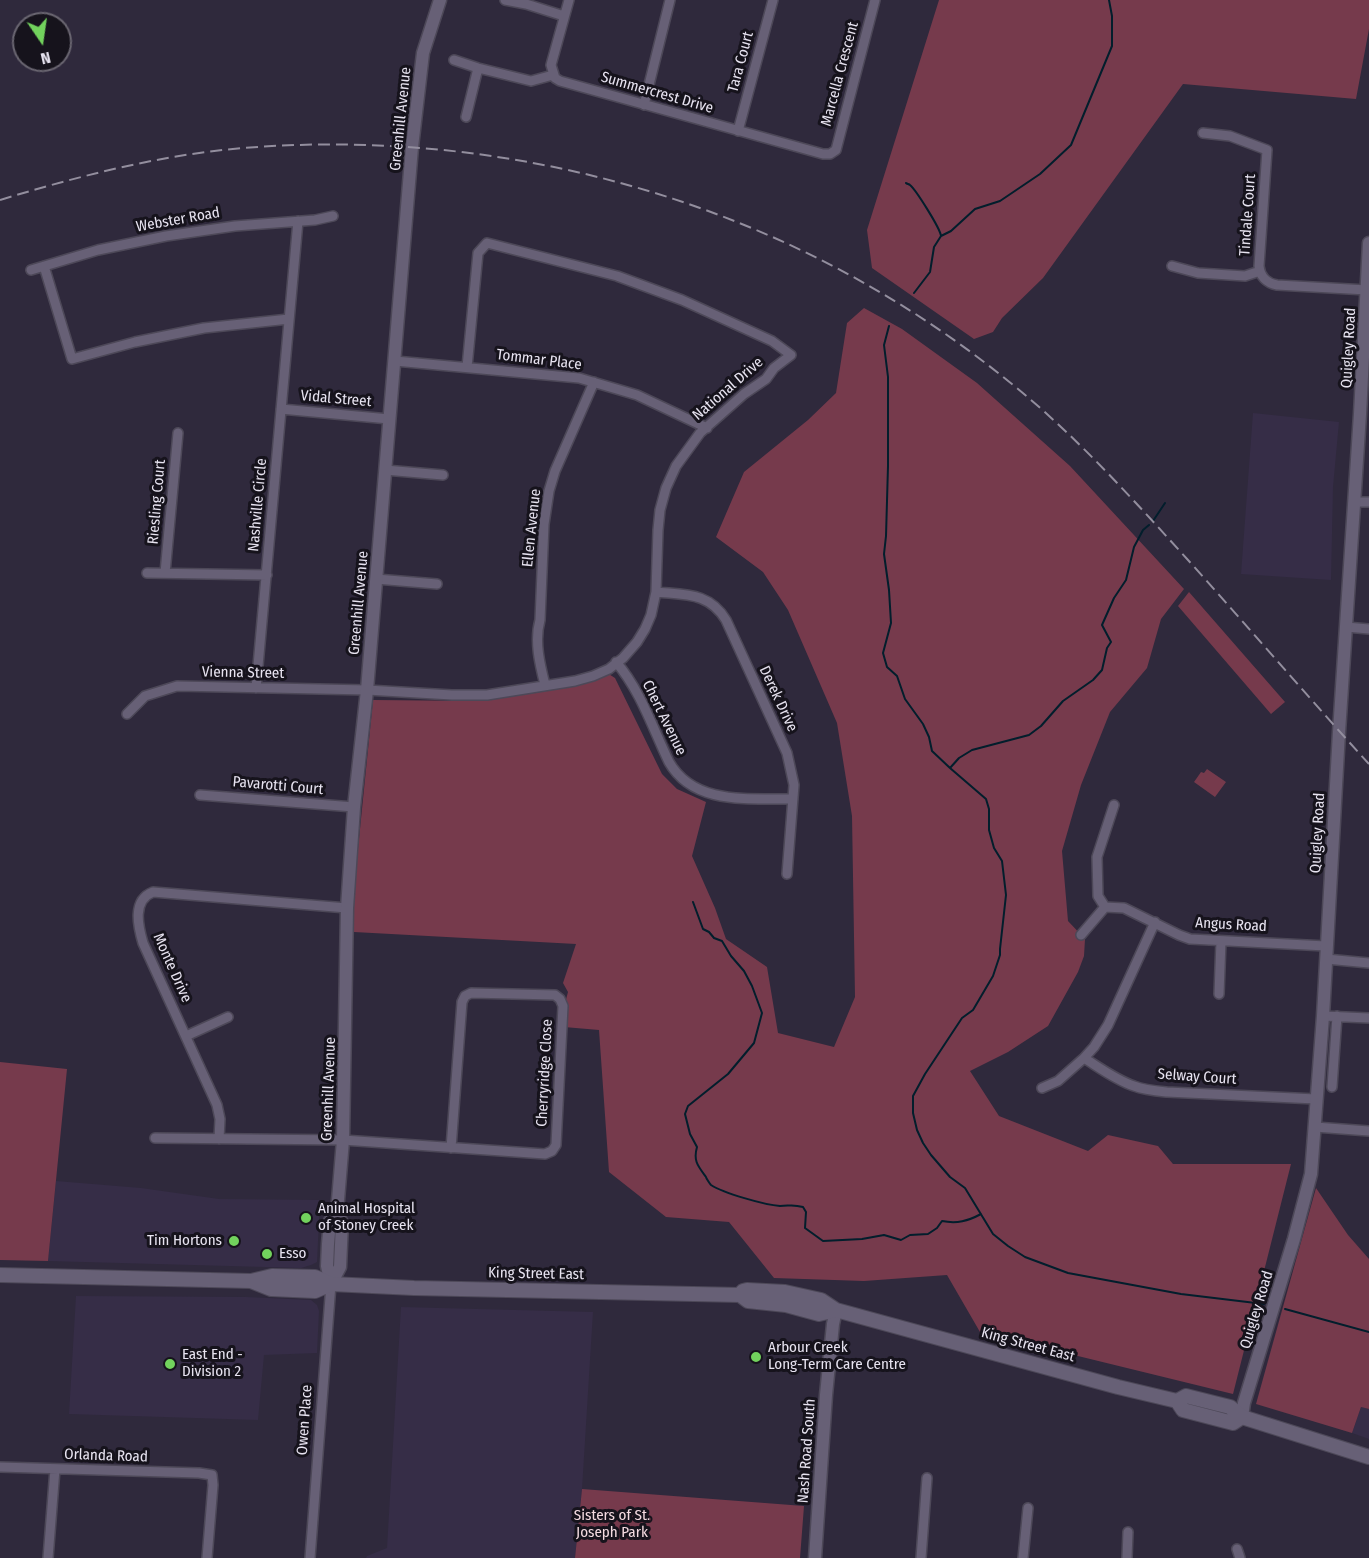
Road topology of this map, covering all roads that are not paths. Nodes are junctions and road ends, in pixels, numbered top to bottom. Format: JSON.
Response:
{"nodes":[{"id":1,"x":440,"y":0,"type":"edge"},
{"id":2,"x":505,"y":0,"type":"edge"},
{"id":3,"x":569,"y":0,"type":"edge"},
{"id":4,"x":670,"y":0,"type":"edge"},
{"id":5,"x":773,"y":0,"type":"edge"},
{"id":6,"x":875,"y":0,"type":"edge"},
{"id":7,"x":526,"y":2,"type":"edge"},
{"id":8,"x":564,"y":16,"type":"junction"},
{"id":9,"x":454,"y":60,"type":"dead end"},
{"id":10,"x":478,"y":68,"type":"junction"},
{"id":11,"x":553,"y":75,"type":"junction"},
{"id":12,"x":644,"y":105,"type":"junction"},
{"id":13,"x":466,"y":117,"type":"dead end"},
{"id":14,"x":738,"y":131,"type":"junction"},
{"id":15,"x":1203,"y":133,"type":"dead end"},
{"id":16,"x":830,"y":154,"type":"joint"},
{"id":17,"x":333,"y":216,"type":"dead end"},
{"id":18,"x":298,"y":221,"type":"junction"},
{"id":19,"x":1369,"y":243,"type":"edge"},
{"id":20,"x":44,"y":266,"type":"junction"},
{"id":21,"x":1172,"y":266,"type":"dead end"},
{"id":22,"x":31,"y":270,"type":"dead end"},
{"id":23,"x":1260,"y":271,"type":"junction"},
{"id":24,"x":1367,"y":290,"type":"junction"},
{"id":25,"x":289,"y":319,"type":"junction"},
{"id":26,"x":395,"y":362,"type":"junction"},
{"id":27,"x":467,"y":367,"type":"junction"},
{"id":28,"x":594,"y":382,"type":"junction"},
{"id":29,"x":281,"y":409,"type":"junction"},
{"id":30,"x":389,"y":419,"type":"junction"},
{"id":31,"x":707,"y":428,"type":"junction"},
{"id":32,"x":178,"y":433,"type":"dead end"},
{"id":33,"x":385,"y":470,"type":"junction"},
{"id":34,"x":443,"y":475,"type":"dead end"},
{"id":35,"x":1354,"y":502,"type":"junction"},
{"id":36,"x":1369,"y":502,"type":"edge"},
{"id":37,"x":147,"y":573,"type":"dead end"},
{"id":38,"x":165,"y":573,"type":"junction"},
{"id":39,"x":267,"y":575,"type":"junction"},
{"id":40,"x":376,"y":579,"type":"junction"},
{"id":41,"x":437,"y":584,"type":"dead end"},
{"id":42,"x":656,"y":592,"type":"junction"},
{"id":43,"x":1346,"y":627,"type":"junction"},
{"id":44,"x":1369,"y":629,"type":"edge"},
{"id":45,"x":616,"y":662,"type":"junction"},
{"id":46,"x":545,"y":685,"type":"junction"},
{"id":47,"x":256,"y":688,"type":"junction"},
{"id":48,"x":367,"y":690,"type":"junction"},
{"id":49,"x":127,"y":714,"type":"dead end"},
{"id":50,"x":200,"y":795,"type":"dead end"},
{"id":51,"x":793,"y":799,"type":"junction"},
{"id":52,"x":1114,"y":805,"type":"dead end"},
{"id":53,"x":354,"y":807,"type":"junction"},
{"id":54,"x":787,"y":874,"type":"dead end"},
{"id":55,"x":1105,"y":907,"type":"junction"},
{"id":56,"x":347,"y":908,"type":"junction"},
{"id":57,"x":1155,"y":922,"type":"junction"},
{"id":58,"x":1081,"y":935,"type":"dead end"},
{"id":59,"x":1221,"y":941,"type":"junction"},
{"id":60,"x":1326,"y":952,"type":"junction"},
{"id":61,"x":1369,"y":963,"type":"edge"},
{"id":62,"x":1219,"y":994,"type":"dead end"},
{"id":63,"x":1323,"y":1016,"type":"junction"},
{"id":64,"x":1337,"y":1016,"type":"junction"},
{"id":65,"x":228,"y":1017,"type":"dead end"},
{"id":66,"x":1369,"y":1018,"type":"edge"},
{"id":67,"x":186,"y":1036,"type":"junction"},
{"id":68,"x":1084,"y":1058,"type":"junction"},
{"id":69,"x":1332,"y":1087,"type":"dead end"},
{"id":70,"x":1042,"y":1088,"type":"dead end"},
{"id":71,"x":1316,"y":1099,"type":"junction"},
{"id":72,"x":1315,"y":1127,"type":"junction"},
{"id":73,"x":1369,"y":1131,"type":"edge"},
{"id":74,"x":155,"y":1138,"type":"dead end"},
{"id":75,"x":219,"y":1139,"type":"junction"},
{"id":76,"x":343,"y":1140,"type":"junction"},
{"id":77,"x":451,"y":1148,"type":"junction"},
{"id":78,"x":0,"y":1275,"type":"edge"},
{"id":79,"x":331,"y":1284,"type":"junction"},
{"id":80,"x":836,"y":1310,"type":"junction"},
{"id":81,"x":1242,"y":1417,"type":"junction"},
{"id":82,"x":1369,"y":1457,"type":"edge"},
{"id":83,"x":0,"y":1467,"type":"edge"},
{"id":84,"x":55,"y":1469,"type":"junction"},
{"id":85,"x":927,"y":1478,"type":"dead end"},
{"id":86,"x":1028,"y":1508,"type":"dead end"},
{"id":87,"x":1128,"y":1533,"type":"dead end"},
{"id":88,"x":48,"y":1558,"type":"edge"},
{"id":89,"x":207,"y":1558,"type":"edge"},
{"id":90,"x":310,"y":1558,"type":"edge"},
{"id":91,"x":815,"y":1558,"type":"edge"},
{"id":92,"x":921,"y":1558,"type":"edge"},
{"id":93,"x":1023,"y":1558,"type":"edge"},
{"id":94,"x":1127,"y":1558,"type":"edge"}],
"edges":[{"from":1,"to":26,"type":"street","name":"Greenhill Avenue"},
{"from":2,"to":7,"type":"street"},
{"from":3,"to":8,"type":"street"},
{"from":4,"to":12,"type":"street"},
{"from":5,"to":14,"type":"street","name":"Tara Court"},
{"from":6,"to":16,"type":"street","name":"Marcella Crescent"},
{"from":7,"to":8,"type":"street"},
{"from":8,"to":11,"type":"street"},
{"from":9,"to":10,"type":"street"},
{"from":10,"to":11,"type":"street"},
{"from":10,"to":13,"type":"street"},
{"from":11,"to":12,"type":"street","name":"Summercrest Drive"},
{"from":12,"to":14,"type":"street","name":"Summercrest Drive"},
{"from":14,"to":16,"type":"street","name":"Summercrest Drive"},
{"from":15,"to":23,"type":"street","name":"Tindale Court"},
{"from":17,"to":18,"type":"street","name":"Webster Road"},
{"from":18,"to":20,"type":"street","name":"Webster Road"},
{"from":18,"to":25,"type":"street","name":"Nashville Circle"},
{"from":19,"to":24,"type":"street","name":"Quigley Road"},
{"from":20,"to":22,"type":"street","name":"Webster Road"},
{"from":20,"to":25,"type":"street"},
{"from":21,"to":23,"type":"street"},
{"from":23,"to":24,"type":"street","name":"Tindale Court"},
{"from":24,"to":35,"type":"street","name":"Quigley Road"},
{"from":25,"to":29,"type":"street","name":"Nashville Circle"},
{"from":26,"to":27,"type":"street","name":"Tommar Place"},
{"from":26,"to":30,"type":"street","name":"Greenhill Avenue"},
{"from":27,"to":28,"type":"street","name":"Tommar Place"},
{"from":27,"to":31,"type":"street","name":"National Drive"},
{"from":28,"to":31,"type":"street","name":"Tommar Place"},
{"from":28,"to":46,"type":"street","name":"Ellen Avenue"},
{"from":29,"to":30,"type":"street","name":"Vidal Street"},
{"from":29,"to":39,"type":"street","name":"Nashville Circle"},
{"from":30,"to":33,"type":"street","name":"Greenhill Avenue"},
{"from":31,"to":42,"type":"street","name":"National Drive"},
{"from":32,"to":38,"type":"street","name":"Riesling Court"},
{"from":33,"to":34,"type":"street"},
{"from":33,"to":40,"type":"street","name":"Greenhill Avenue"},
{"from":35,"to":36,"type":"street"},
{"from":35,"to":43,"type":"street","name":"Quigley Road"},
{"from":37,"to":38,"type":"street"},
{"from":38,"to":39,"type":"street"},
{"from":39,"to":47,"type":"street","name":"Nashville Circle"},
{"from":40,"to":41,"type":"street"},
{"from":40,"to":48,"type":"street","name":"Greenhill Avenue"},
{"from":42,"to":45,"type":"street","name":"National Drive"},
{"from":42,"to":51,"type":"street","name":"Derek Drive"},
{"from":43,"to":44,"type":"street"},
{"from":43,"to":60,"type":"street","name":"Quigley Road"},
{"from":45,"to":46,"type":"street","name":"National Drive"},
{"from":45,"to":51,"type":"street","name":"Chert Avenue"},
{"from":46,"to":48,"type":"street","name":"National Drive"},
{"from":47,"to":48,"type":"street","name":"Vienna Street"},
{"from":47,"to":49,"type":"street","name":"Vienna Street"},
{"from":48,"to":53,"type":"street","name":"Greenhill Avenue"},
{"from":50,"to":53,"type":"street","name":"Pavarotti Court"},
{"from":51,"to":54,"type":"street","name":"Derek Drive"},
{"from":52,"to":55,"type":"street"},
{"from":53,"to":56,"type":"street","name":"Greenhill Avenue"},
{"from":55,"to":57,"type":"street","name":"Angus Road"},
{"from":55,"to":58,"type":"street"},
{"from":56,"to":67,"type":"street","name":"Monte Drive"},
{"from":56,"to":76,"type":"street","name":"Greenhill Avenue"},
{"from":57,"to":59,"type":"street","name":"Angus Road"},
{"from":57,"to":68,"type":"street"},
{"from":59,"to":60,"type":"street","name":"Angus Road"},
{"from":59,"to":62,"type":"street"},
{"from":60,"to":61,"type":"street","name":"Angus Road"},
{"from":60,"to":63,"type":"street","name":"Quigley Road"},
{"from":63,"to":64,"type":"street"},
{"from":63,"to":71,"type":"street","name":"Quigley Road"},
{"from":64,"to":66,"type":"street"},
{"from":64,"to":69,"type":"street"},
{"from":65,"to":67,"type":"street"},
{"from":67,"to":75,"type":"street","name":"Monte Drive"},
{"from":68,"to":70,"type":"street"},
{"from":68,"to":71,"type":"street","name":"Selway Court"},
{"from":71,"to":72,"type":"street","name":"Quigley Road"},
{"from":72,"to":73,"type":"street"},
{"from":72,"to":81,"type":"street","name":"Quigley Road"},
{"from":74,"to":75,"type":"street"},
{"from":75,"to":76,"type":"street"},
{"from":76,"to":77,"type":"street","name":"Cherryridge Close"},
{"from":76,"to":79,"type":"street","name":"Greenhill Avenue"},
{"from":77,"to":77,"type":"street","name":"Cherryridge Close"},
{"from":78,"to":79,"type":"main road","name":"King Street East"},
{"from":79,"to":80,"type":"main road","name":"King Street East"},
{"from":79,"to":90,"type":"street","name":"Owen Place"},
{"from":80,"to":81,"type":"main road","name":"King Street East"},
{"from":80,"to":91,"type":"street","name":"Nash Road South"},
{"from":81,"to":82,"type":"main road","name":"King Street East"},
{"from":83,"to":84,"type":"street","name":"Orlanda Road"},
{"from":84,"to":88,"type":"street"},
{"from":84,"to":89,"type":"street","name":"Orlanda Road"},
{"from":85,"to":92,"type":"street"},
{"from":86,"to":93,"type":"street"},
{"from":87,"to":94,"type":"street"}]}
